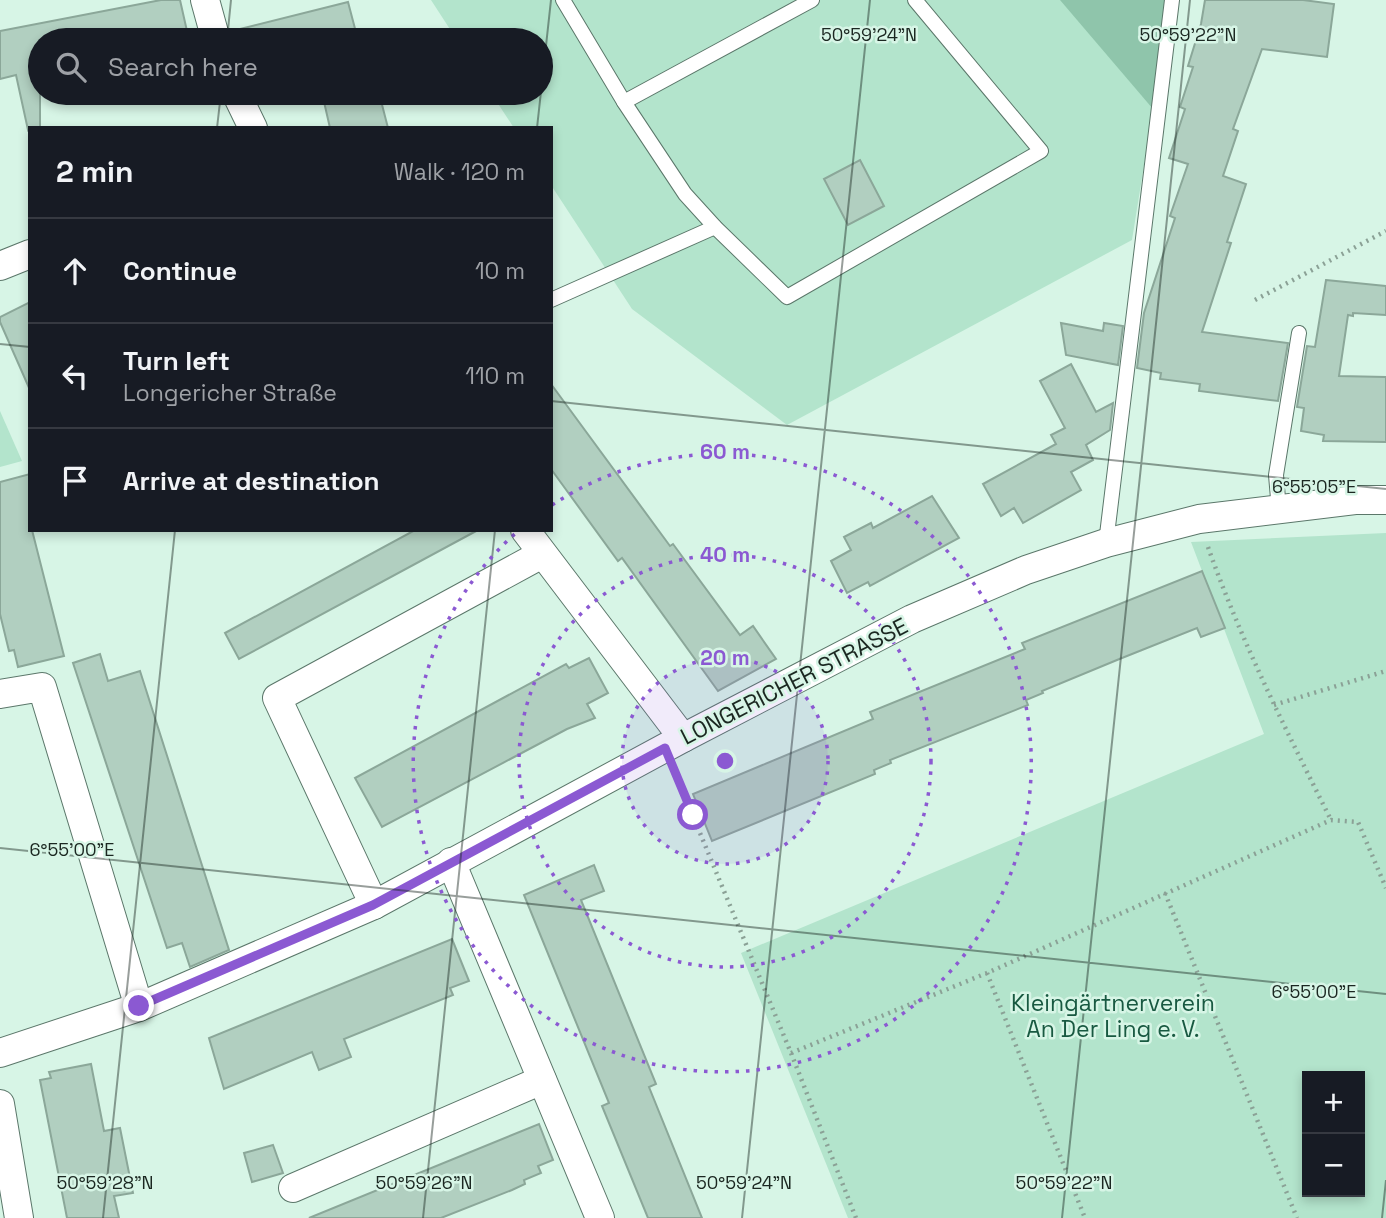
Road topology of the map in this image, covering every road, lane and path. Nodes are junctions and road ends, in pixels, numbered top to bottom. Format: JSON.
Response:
{"nodes":[{"id":1,"x":205,"y":0,"type":"edge"},
{"id":2,"x":563,"y":0,"type":"edge"},
{"id":3,"x":812,"y":0,"type":"edge"},
{"id":4,"x":915,"y":0,"type":"edge"},
{"id":5,"x":1172,"y":0,"type":"edge"},
{"id":6,"x":213,"y":28,"type":"edge"},
{"id":7,"x":624,"y":102,"type":"junction"},
{"id":8,"x":242,"y":105,"type":"edge"},
{"id":9,"x":252,"y":126,"type":"edge"},
{"id":10,"x":715,"y":228,"type":"junction"},
{"id":11,"x":1386,"y":231,"type":"edge"},
{"id":12,"x":28,"y":255,"type":"edge"},
{"id":13,"x":0,"y":266,"type":"edge"},
{"id":14,"x":553,"y":299,"type":"edge"},
{"id":15,"x":1255,"y":300,"type":"dead end"},
{"id":16,"x":1299,"y":334,"type":"dead end"},
{"id":17,"x":1386,"y":500,"type":"edge"},
{"id":18,"x":1279,"y":510,"type":"junction"},
{"id":19,"x":1199,"y":519,"type":"junction"},
{"id":20,"x":526,"y":532,"type":"edge"},
{"id":21,"x":1106,"y":543,"type":"junction"},
{"id":22,"x":542,"y":554,"type":"junction"},
{"id":23,"x":1386,"y":671,"type":"edge"},
{"id":24,"x":0,"y":694,"type":"edge"},
{"id":25,"x":1273,"y":705,"type":"junction"},
{"id":26,"x":674,"y":743,"type":"junction"},
{"id":27,"x":1331,"y":820,"type":"junction"},
{"id":28,"x":451,"y":862,"type":"junction"},
{"id":29,"x":1386,"y":888,"type":"edge"},
{"id":30,"x":1164,"y":893,"type":"junction"},
{"id":31,"x":373,"y":905,"type":"junction"},
{"id":32,"x":987,"y":973,"type":"junction"},
{"id":33,"x":139,"y":1006,"type":"junction"},
{"id":34,"x":0,"y":1053,"type":"edge"},
{"id":35,"x":791,"y":1053,"type":"junction"},
{"id":36,"x":542,"y":1080,"type":"junction"},
{"id":37,"x":0,"y":1104,"type":"edge"},
{"id":38,"x":293,"y":1188,"type":"dead end"},
{"id":39,"x":19,"y":1218,"type":"edge"},
{"id":40,"x":600,"y":1218,"type":"edge"},
{"id":41,"x":856,"y":1218,"type":"edge"},
{"id":42,"x":1085,"y":1218,"type":"edge"},
{"id":43,"x":1297,"y":1218,"type":"edge"}],
"edges":[{"from":1,"to":6,"type":"street"},
{"from":2,"to":7,"type":"lane"},
{"from":3,"to":7,"type":"lane"},
{"from":4,"to":10,"type":"lane"},
{"from":5,"to":21,"type":"lane"},
{"from":7,"to":10,"type":"lane"},
{"from":8,"to":9,"type":"street"},
{"from":10,"to":14,"type":"lane"},
{"from":11,"to":15,"type":"path"},
{"from":12,"to":13,"type":"street"},
{"from":16,"to":18,"type":"lane"},
{"from":17,"to":18,"type":"street","name":"LONGERICHER STRASSE"},
{"from":18,"to":19,"type":"street","name":"LONGERICHER STRASSE"},
{"from":19,"to":21,"type":"street","name":"LONGERICHER STRASSE"},
{"from":19,"to":25,"type":"path"},
{"from":20,"to":22,"type":"street"},
{"from":21,"to":26,"type":"street","name":"LONGERICHER STRASSE"},
{"from":22,"to":26,"type":"street"},
{"from":22,"to":31,"type":"street"},
{"from":23,"to":25,"type":"path"},
{"from":24,"to":33,"type":"street"},
{"from":25,"to":27,"type":"path"},
{"from":26,"to":28,"type":"street","name":"LONGERICHER STRASSE"},
{"from":26,"to":35,"type":"path"},
{"from":27,"to":29,"type":"path"},
{"from":27,"to":30,"type":"path"},
{"from":28,"to":31,"type":"street","name":"LONGERICHER STRASSE"},
{"from":28,"to":36,"type":"street"},
{"from":30,"to":32,"type":"path"},
{"from":30,"to":43,"type":"path"},
{"from":31,"to":33,"type":"street","name":"LONGERICHER STRASSE"},
{"from":32,"to":35,"type":"path"},
{"from":32,"to":42,"type":"path"},
{"from":33,"to":34,"type":"street","name":"LONGERICHER STRASSE"},
{"from":35,"to":41,"type":"path"},
{"from":36,"to":38,"type":"street"},
{"from":36,"to":40,"type":"street"},
{"from":37,"to":39,"type":"street"}]}
